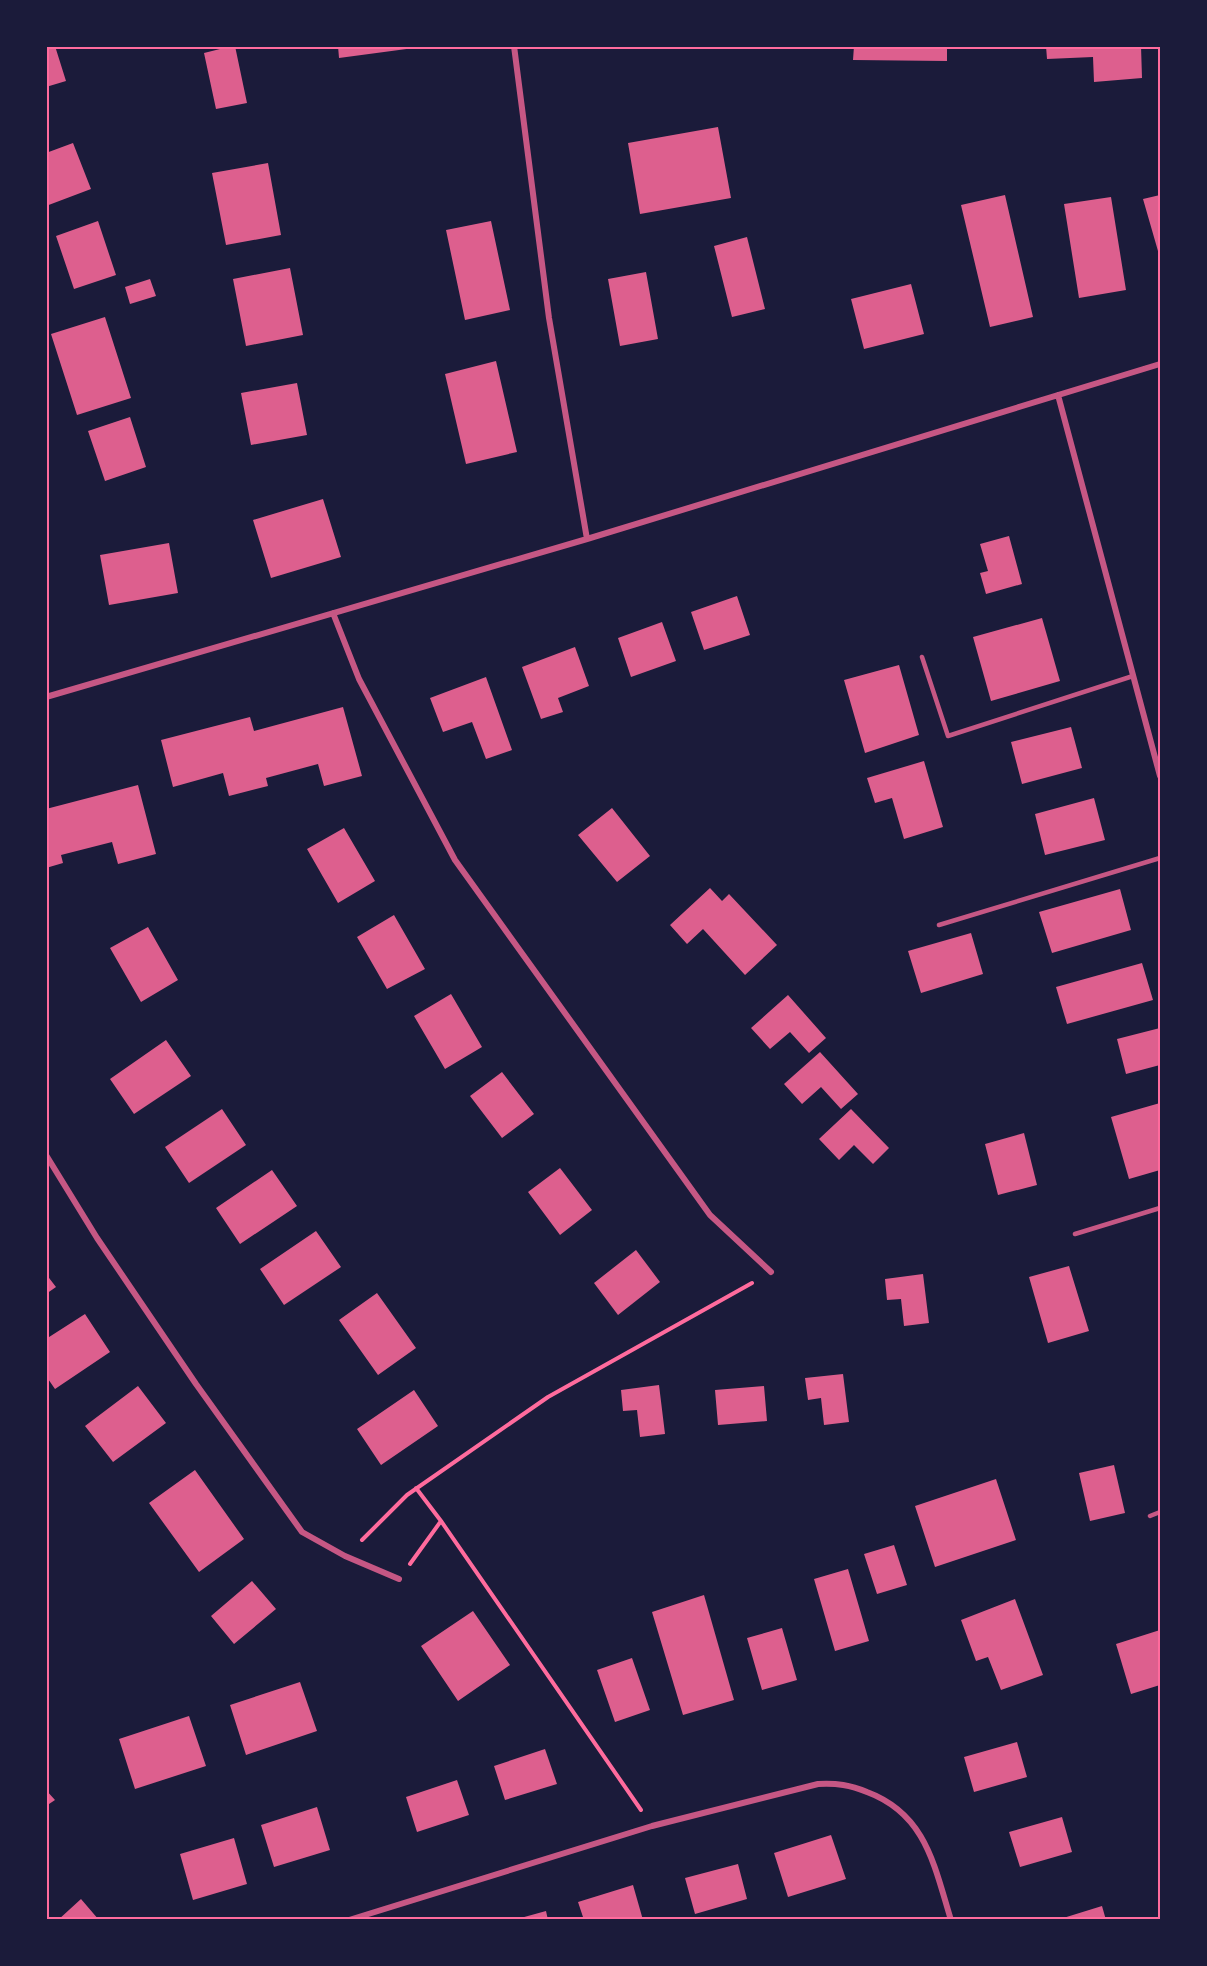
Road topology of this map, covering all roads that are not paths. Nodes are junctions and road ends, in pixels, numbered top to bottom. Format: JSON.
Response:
{"nodes":[{"id":1,"x":514,"y":46,"type":"edge"},
{"id":2,"x":1161,"y":364,"type":"edge"},
{"id":3,"x":1058,"y":395,"type":"junction"},
{"id":4,"x":587,"y":539,"type":"junction"},
{"id":5,"x":333,"y":613,"type":"junction"},
{"id":6,"x":922,"y":657,"type":"dead end"},
{"id":7,"x":1134,"y":676,"type":"junction"},
{"id":8,"x":46,"y":697,"type":"edge"},
{"id":9,"x":1161,"y":776,"type":"edge"},
{"id":10,"x":1161,"y":858,"type":"edge"},
{"id":11,"x":939,"y":925,"type":"dead end"},
{"id":12,"x":46,"y":1155,"type":"edge"},
{"id":13,"x":1161,"y":1208,"type":"edge"},
{"id":14,"x":1075,"y":1234,"type":"dead end"},
{"id":15,"x":771,"y":1272,"type":"road end"},
{"id":16,"x":1161,"y":1512,"type":"edge"},
{"id":17,"x":1150,"y":1515,"type":"dead end"},
{"id":18,"x":399,"y":1579,"type":"road end"},
{"id":19,"x":349,"y":1920,"type":"edge"},
{"id":20,"x":951,"y":1920,"type":"edge"}],
"edges":[{"from":1,"to":4,"type":"street"},
{"from":2,"to":3,"type":"street"},
{"from":3,"to":4,"type":"street"},
{"from":3,"to":7,"type":"street"},
{"from":4,"to":5,"type":"street"},
{"from":5,"to":8,"type":"street"},
{"from":5,"to":15,"type":"street"},
{"from":6,"to":7,"type":"lane"},
{"from":7,"to":9,"type":"street"},
{"from":10,"to":11,"type":"lane"},
{"from":12,"to":18,"type":"street"},
{"from":13,"to":14,"type":"lane"},
{"from":16,"to":17,"type":"lane"},
{"from":19,"to":20,"type":"street"}]}
